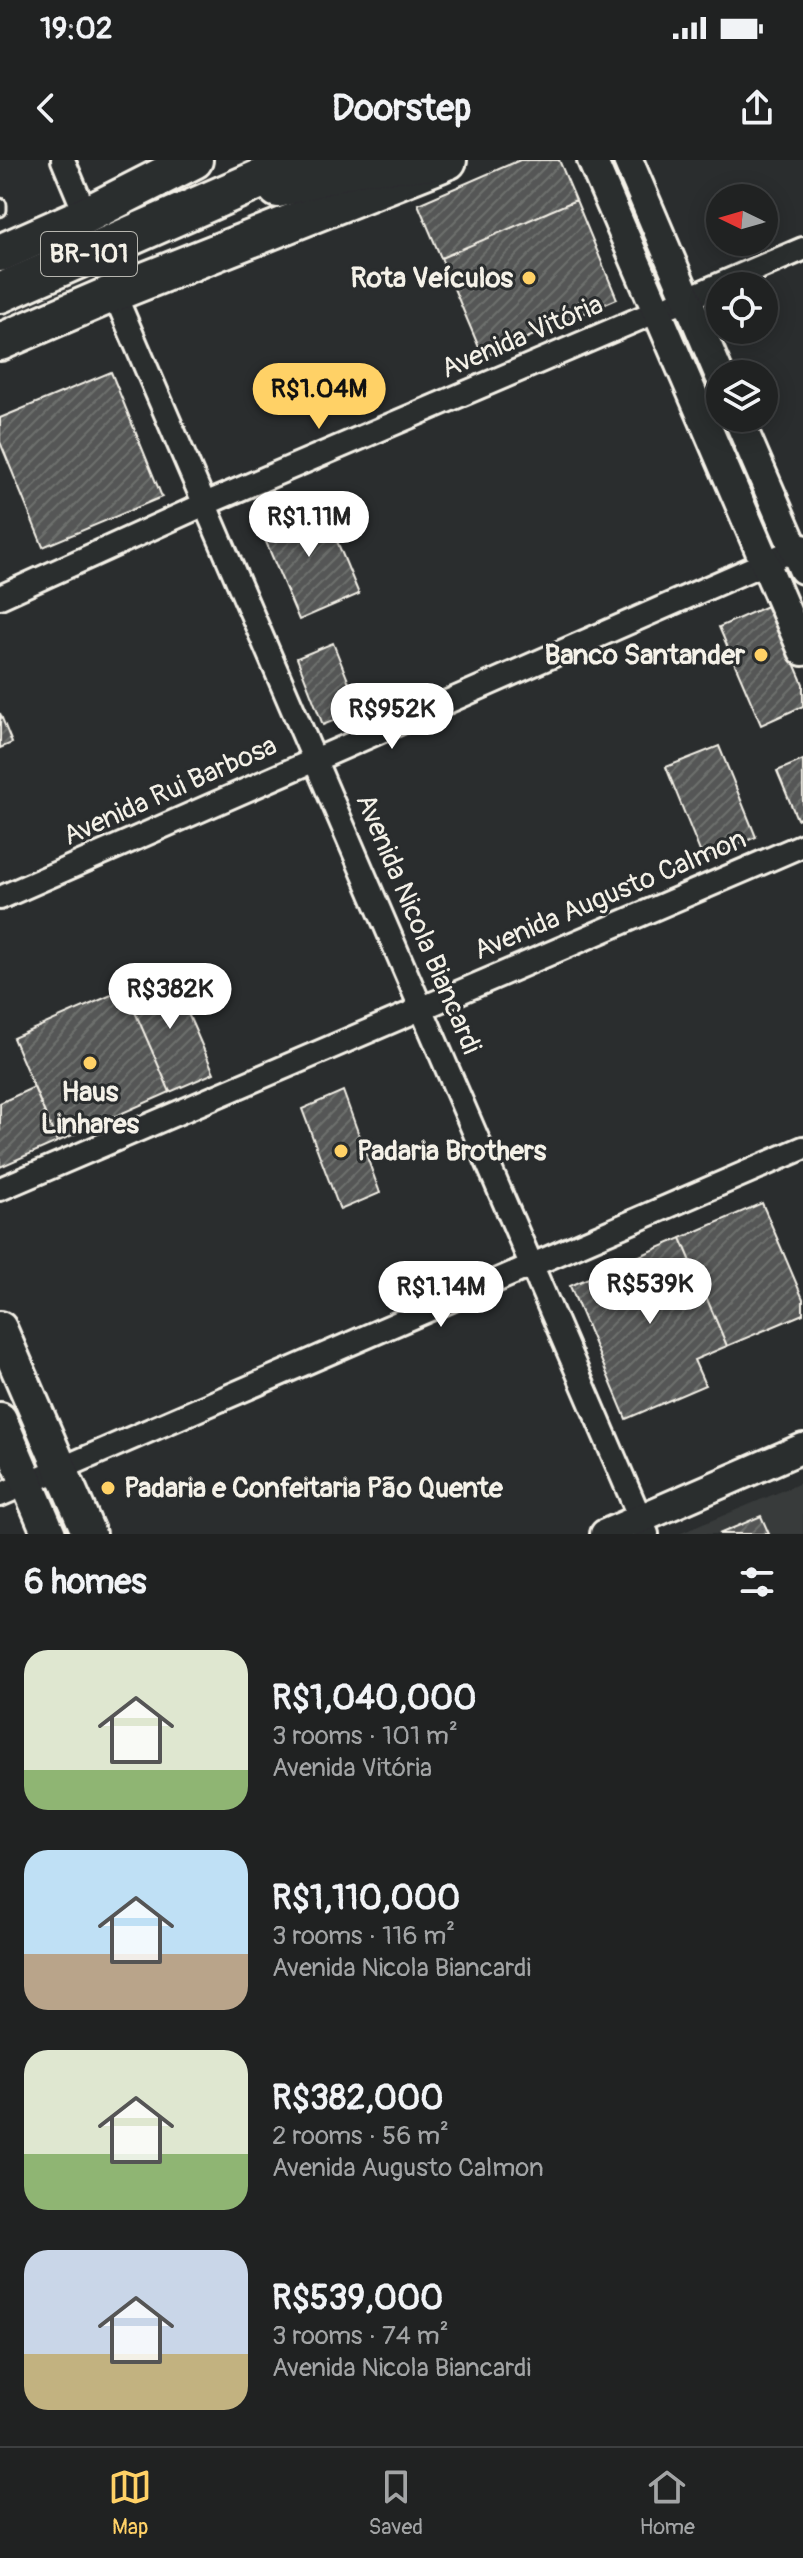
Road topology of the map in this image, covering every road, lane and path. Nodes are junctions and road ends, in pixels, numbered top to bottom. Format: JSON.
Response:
{"nodes":[{"id":1,"x":63,"y":160,"type":"edge"},
{"id":2,"x":194,"y":160,"type":"edge"},
{"id":3,"x":266,"y":160,"type":"edge"},
{"id":4,"x":304,"y":160,"type":"edge"},
{"id":5,"x":449,"y":160,"type":"edge"},
{"id":6,"x":592,"y":160,"type":"edge"},
{"id":7,"x":628,"y":160,"type":"edge"},
{"id":8,"x":86,"y":215,"type":"junction"},
{"id":9,"x":178,"y":216,"type":"junction"},
{"id":10,"x":803,"y":249,"type":"edge"},
{"id":11,"x":0,"y":253,"type":"edge"},
{"id":12,"x":0,"y":293,"type":"edge"},
{"id":13,"x":114,"y":293,"type":"junction"},
{"id":14,"x":687,"y":299,"type":"junction"},
{"id":15,"x":657,"y":312,"type":"junction"},
{"id":16,"x":0,"y":342,"type":"edge"},
{"id":17,"x":713,"y":360,"type":"edge"},
{"id":18,"x":744,"y":432,"type":"edge"},
{"id":19,"x":205,"y":504,"type":"junction"},
{"id":20,"x":800,"y":555,"type":"edge"},
{"id":21,"x":765,"y":563,"type":"junction"},
{"id":22,"x":0,"y":597,"type":"edge"},
{"id":23,"x":803,"y":651,"type":"edge"},
{"id":24,"x":315,"y":760,"type":"junction"},
{"id":25,"x":803,"y":845,"type":"edge"},
{"id":26,"x":0,"y":898,"type":"edge"},
{"id":27,"x":421,"y":1009,"type":"junction"},
{"id":28,"x":803,"y":1148,"type":"edge"},
{"id":29,"x":0,"y":1189,"type":"edge"},
{"id":30,"x":531,"y":1265,"type":"junction"},
{"id":31,"x":0,"y":1328,"type":"edge"},
{"id":32,"x":0,"y":1419,"type":"edge"},
{"id":33,"x":803,"y":1448,"type":"edge"},
{"id":34,"x":61,"y":1468,"type":"junction"},
{"id":35,"x":14,"y":1489,"type":"edge"},
{"id":36,"x":644,"y":1526,"type":"edge"},
{"id":37,"x":49,"y":1534,"type":"edge"},
{"id":38,"x":89,"y":1534,"type":"edge"},
{"id":39,"x":605,"y":1534,"type":"edge"}],
"edges":[{"from":1,"to":8,"type":"street"},
{"from":2,"to":8,"type":"main road"},
{"from":3,"to":9,"type":"highway"},
{"from":4,"to":9,"type":"highway","number":"BR-101"},
{"from":5,"to":9,"type":"highway"},
{"from":5,"to":13,"type":"main road"},
{"from":6,"to":15,"type":"street"},
{"from":7,"to":14,"type":"street"},
{"from":8,"to":11,"type":"main road"},
{"from":9,"to":12,"type":"highway","number":"BR-101"},
{"from":10,"to":14,"type":"street","name":"Avenida Vitória"},
{"from":13,"to":16,"type":"main road"},
{"from":13,"to":19,"type":"street","name":"Avenida Nicola Biancardi"},
{"from":14,"to":15,"type":"street","name":"Avenida Vitória"},
{"from":14,"to":17,"type":"street"},
{"from":15,"to":19,"type":"street","name":"Avenida Vitória"},
{"from":15,"to":21,"type":"street"},
{"from":18,"to":20,"type":"street"},
{"from":19,"to":22,"type":"street","name":"Avenida Vitória"},
{"from":19,"to":24,"type":"street","name":"Avenida Nicola Biancardi"},
{"from":20,"to":21,"type":"street","name":"Avenida Rui Barbosa"},
{"from":21,"to":23,"type":"street"},
{"from":21,"to":24,"type":"street","name":"Avenida Rui Barbosa"},
{"from":24,"to":26,"type":"street","name":"Avenida Rui Barbosa"},
{"from":24,"to":27,"type":"street","name":"Avenida Nicola Biancardi"},
{"from":25,"to":27,"type":"street","name":"Avenida Augusto Calmon"},
{"from":27,"to":29,"type":"street","name":"Avenida Augusto Calmon"},
{"from":27,"to":30,"type":"street","name":"Avenida Nicola Biancardi"},
{"from":28,"to":30,"type":"street"},
{"from":30,"to":34,"type":"street"},
{"from":30,"to":36,"type":"street","name":"Avenida Nicola Biancardi"},
{"from":31,"to":34,"type":"main road"},
{"from":32,"to":35,"type":"main road"},
{"from":33,"to":36,"type":"street"},
{"from":34,"to":35,"type":"street"},
{"from":34,"to":38,"type":"main road"},
{"from":35,"to":37,"type":"main road"},
{"from":36,"to":39,"type":"street"}]}
